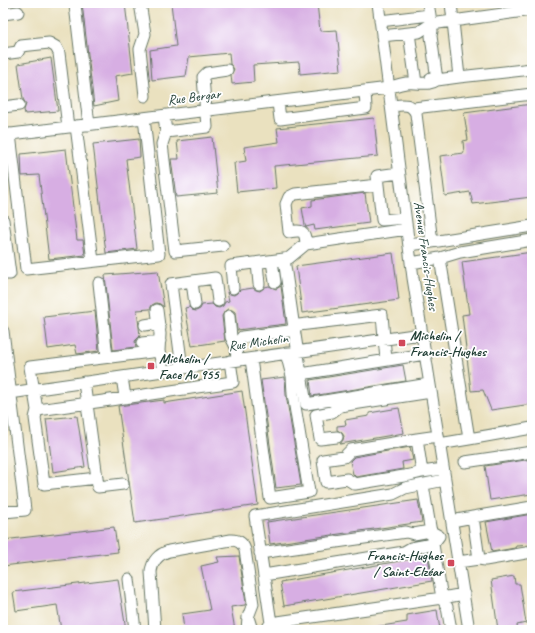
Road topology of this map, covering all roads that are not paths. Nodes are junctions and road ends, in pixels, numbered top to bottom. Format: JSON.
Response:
{"nodes":[{"id":1,"x":140,"y":3,"type":"edge"},
{"id":2,"x":378,"y":3,"type":"edge"},
{"id":3,"x":428,"y":3,"type":"edge"},
{"id":4,"x":451,"y":3,"type":"edge"},
{"id":5,"x":74,"y":5,"type":"dead end"},
{"id":6,"x":532,"y":10,"type":"edge"},
{"id":7,"x":18,"y":12,"type":"dead end"},
{"id":8,"x":3,"y":14,"type":"edge"},
{"id":9,"x":393,"y":20,"type":"junction"},
{"id":10,"x":431,"y":20,"type":"junction"},
{"id":11,"x":380,"y":21,"type":"junction"},
{"id":12,"x":454,"y":21,"type":"junction"},
{"id":13,"x":409,"y":33,"type":"junction"},
{"id":14,"x":395,"y":35,"type":"junction"},
{"id":15,"x":382,"y":36,"type":"junction"},
{"id":16,"x":3,"y":54,"type":"edge"},
{"id":17,"x":532,"y":69,"type":"edge"},
{"id":18,"x":227,"y":70,"type":"dead end"},
{"id":19,"x":460,"y":77,"type":"junction"},
{"id":20,"x":437,"y":80,"type":"junction"},
{"id":21,"x":416,"y":83,"type":"junction"},
{"id":22,"x":389,"y":88,"type":"junction"},
{"id":23,"x":365,"y":91,"type":"junction"},
{"id":24,"x":532,"y":94,"type":"edge"},
{"id":25,"x":145,"y":96,"type":"dead end"},
{"id":26,"x":278,"y":102,"type":"junction"},
{"id":27,"x":19,"y":105,"type":"dead end"},
{"id":28,"x":391,"y":106,"type":"junction"},
{"id":29,"x":3,"y":107,"type":"edge"},
{"id":30,"x":414,"y":108,"type":"junction"},
{"id":31,"x":206,"y":111,"type":"junction"},
{"id":32,"x":164,"y":116,"type":"junction"},
{"id":33,"x":144,"y":118,"type":"junction"},
{"id":34,"x":89,"y":125,"type":"junction"},
{"id":35,"x":72,"y":127,"type":"junction"},
{"id":36,"x":166,"y":132,"type":"junction"},
{"id":37,"x":6,"y":135,"type":"edge"},
{"id":38,"x":399,"y":173,"type":"junction"},
{"id":39,"x":378,"y":184,"type":"junction"},
{"id":40,"x":405,"y":218,"type":"junction"},
{"id":41,"x":3,"y":220,"type":"edge"},
{"id":42,"x":532,"y":226,"type":"edge"},
{"id":43,"x":407,"y":229,"type":"junction"},
{"id":44,"x":532,"y":240,"type":"edge"},
{"id":45,"x":432,"y":242,"type":"junction"},
{"id":46,"x":306,"y":244,"type":"junction"},
{"id":47,"x":408,"y":245,"type":"junction"},
{"id":48,"x":223,"y":246,"type":"dead end"},
{"id":49,"x":440,"y":258,"type":"junction"},
{"id":50,"x":284,"y":259,"type":"junction"},
{"id":51,"x":93,"y":261,"type":"junction"},
{"id":52,"x":272,"y":261,"type":"junction"},
{"id":53,"x":257,"y":263,"type":"junction"},
{"id":54,"x":411,"y":263,"type":"junction"},
{"id":55,"x":3,"y":274,"type":"edge"},
{"id":56,"x":192,"y":282,"type":"junction"},
{"id":57,"x":275,"y":282,"type":"dead end"},
{"id":58,"x":99,"y":283,"type":"dead end"},
{"id":59,"x":259,"y":284,"type":"dead end"},
{"id":60,"x":233,"y":288,"type":"dead end"},
{"id":61,"x":218,"y":301,"type":"dead end"},
{"id":62,"x":195,"y":304,"type":"dead end"},
{"id":63,"x":157,"y":310,"type":"dead end"},
{"id":64,"x":229,"y":316,"type":"dead end"},
{"id":65,"x":145,"y":325,"type":"dead end"},
{"id":66,"x":160,"y":328,"type":"junction"},
{"id":67,"x":294,"y":328,"type":"junction"},
{"id":68,"x":3,"y":331,"type":"edge"},
{"id":69,"x":421,"y":334,"type":"junction"},
{"id":70,"x":385,"y":339,"type":"junction"},
{"id":71,"x":142,"y":342,"type":"dead end"},
{"id":72,"x":160,"y":346,"type":"junction"},
{"id":73,"x":236,"y":347,"type":"junction"},
{"id":74,"x":297,"y":352,"type":"junction"},
{"id":75,"x":286,"y":354,"type":"junction"},
{"id":76,"x":424,"y":354,"type":"junction"},
{"id":77,"x":107,"y":357,"type":"junction"},
{"id":78,"x":251,"y":358,"type":"junction"},
{"id":79,"x":386,"y":360,"type":"junction"},
{"id":80,"x":234,"y":361,"type":"junction"},
{"id":81,"x":182,"y":368,"type":"junction"},
{"id":82,"x":163,"y":371,"type":"junction"},
{"id":83,"x":301,"y":374,"type":"junction"},
{"id":84,"x":122,"y":377,"type":"junction"},
{"id":85,"x":84,"y":382,"type":"junction"},
{"id":86,"x":430,"y":388,"type":"junction"},
{"id":87,"x":33,"y":389,"type":"junction"},
{"id":88,"x":7,"y":393,"type":"edge"},
{"id":89,"x":124,"y":397,"type":"junction"},
{"id":90,"x":86,"y":404,"type":"junction"},
{"id":91,"x":37,"y":410,"type":"junction"},
{"id":92,"x":532,"y":428,"type":"edge"},
{"id":93,"x":337,"y":437,"type":"dead end"},
{"id":94,"x":417,"y":439,"type":"junction"},
{"id":95,"x":469,"y":439,"type":"junction"},
{"id":96,"x":439,"y":440,"type":"junction"},
{"id":97,"x":532,"y":452,"type":"edge"},
{"id":98,"x":465,"y":462,"type":"dead end"},
{"id":99,"x":422,"y":472,"type":"junction"},
{"id":100,"x":444,"y":474,"type":"junction"},
{"id":101,"x":97,"y":478,"type":"junction"},
{"id":102,"x":123,"y":484,"type":"dead end"},
{"id":103,"x":423,"y":485,"type":"junction"},
{"id":104,"x":532,"y":507,"type":"edge"},
{"id":105,"x":4,"y":512,"type":"edge"},
{"id":106,"x":473,"y":517,"type":"junction"},
{"id":107,"x":452,"y":521,"type":"junction"},
{"id":108,"x":454,"y":534,"type":"junction"},
{"id":109,"x":434,"y":537,"type":"junction"},
{"id":110,"x":260,"y":552,"type":"junction"},
{"id":111,"x":532,"y":552,"type":"edge"},
{"id":112,"x":479,"y":559,"type":"junction"},
{"id":113,"x":458,"y":562,"type":"junction"},
{"id":114,"x":264,"y":576,"type":"junction"},
{"id":115,"x":129,"y":578,"type":"dead end"},
{"id":116,"x":464,"y":594,"type":"junction"},
{"id":117,"x":442,"y":598,"type":"junction"},
{"id":118,"x":248,"y":617,"type":"junction"},
{"id":119,"x":268,"y":627,"type":"edge"},
{"id":120,"x":135,"y":630,"type":"edge"},
{"id":121,"x":155,"y":630,"type":"edge"},
{"id":122,"x":247,"y":630,"type":"edge"},
{"id":123,"x":252,"y":630,"type":"edge"},
{"id":124,"x":451,"y":630,"type":"edge"},
{"id":125,"x":469,"y":630,"type":"edge"}],
"edges":[{"from":1,"to":25,"type":"street"},
{"from":2,"to":11,"type":"street","name":"Avenue Francis-Hughes"},
{"from":3,"to":10,"type":"street"},
{"from":4,"to":12,"type":"street"},
{"from":5,"to":34,"type":"street"},
{"from":6,"to":12,"type":"street"},
{"from":7,"to":8,"type":"street"},
{"from":9,"to":10,"type":"street"},
{"from":9,"to":11,"type":"street"},
{"from":9,"to":14,"type":"street"},
{"from":10,"to":12,"type":"street"},
{"from":10,"to":13,"type":"street"},
{"from":10,"to":20,"type":"street"},
{"from":11,"to":15,"type":"street","name":"Avenue Francis-Hughes"},
{"from":12,"to":19,"type":"street"},
{"from":13,"to":14,"type":"street"},
{"from":13,"to":21,"type":"street"},
{"from":14,"to":15,"type":"street"},
{"from":15,"to":22,"type":"street","name":"Avenue Francis-Hughes"},
{"from":16,"to":35,"type":"street"},
{"from":17,"to":19,"type":"street","name":"Rue Bergar"},
{"from":18,"to":31,"type":"street"},
{"from":19,"to":20,"type":"street","name":"Rue Bergar"},
{"from":20,"to":21,"type":"street","name":"Rue Bergar"},
{"from":21,"to":22,"type":"street","name":"Rue Bergar"},
{"from":22,"to":23,"type":"street","name":"Rue Bergar"},
{"from":22,"to":28,"type":"street","name":"Avenue Francis-Hughes"},
{"from":23,"to":26,"type":"street","name":"Rue Bergar"},
{"from":23,"to":26,"type":"street"},
{"from":24,"to":30,"type":"street"},
{"from":26,"to":31,"type":"street","name":"Rue Bergar"},
{"from":27,"to":29,"type":"street"},
{"from":28,"to":30,"type":"street"},
{"from":28,"to":38,"type":"street","name":"Avenue Francis-Hughes"},
{"from":30,"to":45,"type":"street"},
{"from":31,"to":32,"type":"street","name":"Rue Bergar"},
{"from":31,"to":36,"type":"street"},
{"from":32,"to":33,"type":"street","name":"Rue Bergar"},
{"from":32,"to":36,"type":"street"},
{"from":33,"to":34,"type":"street","name":"Rue Bergar"},
{"from":33,"to":51,"type":"street"},
{"from":34,"to":35,"type":"street","name":"Rue Bergar"},
{"from":35,"to":37,"type":"street","name":"Rue Bergar"},
{"from":35,"to":51,"type":"street"},
{"from":36,"to":48,"type":"street"},
{"from":37,"to":51,"type":"street"},
{"from":38,"to":39,"type":"street"},
{"from":38,"to":40,"type":"street","name":"Avenue Francis-Hughes"},
{"from":39,"to":40,"type":"street"},
{"from":39,"to":46,"type":"street"},
{"from":40,"to":43,"type":"street","name":"Avenue Francis-Hughes"},
{"from":41,"to":55,"type":"street"},
{"from":42,"to":45,"type":"street"},
{"from":43,"to":46,"type":"street"},
{"from":43,"to":47,"type":"street","name":"Avenue Francis-Hughes"},
{"from":44,"to":49,"type":"street"},
{"from":45,"to":47,"type":"street"},
{"from":46,"to":50,"type":"street"},
{"from":47,"to":54,"type":"street","name":"Avenue Francis-Hughes"},
{"from":49,"to":54,"type":"street"},
{"from":49,"to":95,"type":"street"},
{"from":50,"to":52,"type":"street"},
{"from":50,"to":67,"type":"street"},
{"from":52,"to":53,"type":"street"},
{"from":52,"to":57,"type":"street"},
{"from":53,"to":59,"type":"street"},
{"from":53,"to":60,"type":"street"},
{"from":54,"to":69,"type":"street","name":"Avenue Francis-Hughes"},
{"from":56,"to":61,"type":"street"},
{"from":56,"to":62,"type":"street"},
{"from":56,"to":81,"type":"street"},
{"from":58,"to":77,"type":"street"},
{"from":63,"to":66,"type":"street"},
{"from":64,"to":73,"type":"street"},
{"from":65,"to":66,"type":"street"},
{"from":66,"to":72,"type":"street"},
{"from":67,"to":70,"type":"street"},
{"from":67,"to":73,"type":"street"},
{"from":67,"to":74,"type":"street"},
{"from":68,"to":88,"type":"street"},
{"from":69,"to":70,"type":"street","name":"Rue Michelin"},
{"from":69,"to":76,"type":"street","name":"Avenue Francis-Hughes"},
{"from":70,"to":74,"type":"street","name":"Rue Michelin"},
{"from":70,"to":79,"type":"street"},
{"from":71,"to":72,"type":"street"},
{"from":72,"to":77,"type":"street"},
{"from":72,"to":82,"type":"street"},
{"from":73,"to":80,"type":"street"},
{"from":74,"to":75,"type":"street","name":"Rue Michelin"},
{"from":74,"to":83,"type":"street"},
{"from":75,"to":78,"type":"street","name":"Rue Michelin"},
{"from":75,"to":78,"type":"street"},
{"from":76,"to":79,"type":"street"},
{"from":76,"to":86,"type":"street","name":"Avenue Francis-Hughes"},
{"from":77,"to":87,"type":"street"},
{"from":78,"to":80,"type":"street","name":"Rue Michelin"},
{"from":79,"to":83,"type":"street"},
{"from":80,"to":81,"type":"street","name":"Rue Michelin"},
{"from":80,"to":89,"type":"street"},
{"from":81,"to":82,"type":"street","name":"Rue Michelin"},
{"from":82,"to":84,"type":"street","name":"Rue Michelin"},
{"from":83,"to":86,"type":"street"},
{"from":84,"to":85,"type":"street","name":"Rue Michelin"},
{"from":84,"to":89,"type":"street"},
{"from":85,"to":87,"type":"street","name":"Rue Michelin"},
{"from":85,"to":90,"type":"street"},
{"from":86,"to":93,"type":"street"},
{"from":86,"to":96,"type":"street","name":"Avenue Francis-Hughes"},
{"from":87,"to":88,"type":"street","name":"Rue Michelin"},
{"from":87,"to":91,"type":"street"},
{"from":88,"to":105,"type":"street"},
{"from":89,"to":90,"type":"street"},
{"from":90,"to":91,"type":"street"},
{"from":90,"to":101,"type":"street"},
{"from":91,"to":101,"type":"street"},
{"from":92,"to":95,"type":"street"},
{"from":94,"to":96,"type":"street"},
{"from":94,"to":99,"type":"street"},
{"from":94,"to":99,"type":"street"},
{"from":95,"to":96,"type":"street"},
{"from":96,"to":100,"type":"street","name":"Avenue Francis-Hughes"},
{"from":97,"to":98,"type":"street"},
{"from":99,"to":100,"type":"street"},
{"from":100,"to":103,"type":"street"},
{"from":100,"to":107,"type":"street","name":"Avenue Francis-Hughes"},
{"from":101,"to":102,"type":"street"},
{"from":103,"to":109,"type":"street"},
{"from":103,"to":110,"type":"street"},
{"from":104,"to":106,"type":"street"},
{"from":106,"to":107,"type":"street"},
{"from":106,"to":112,"type":"street"},
{"from":107,"to":108,"type":"street","name":"Avenue Francis-Hughes"},
{"from":108,"to":109,"type":"street"},
{"from":108,"to":113,"type":"street","name":"Avenue Francis-Hughes"},
{"from":109,"to":110,"type":"street"},
{"from":109,"to":114,"type":"street"},
{"from":109,"to":117,"type":"street"},
{"from":110,"to":114,"type":"street"},
{"from":111,"to":112,"type":"street"},
{"from":112,"to":113,"type":"street"},
{"from":113,"to":116,"type":"street","name":"Avenue Francis-Hughes"},
{"from":114,"to":119,"type":"street"},
{"from":115,"to":120,"type":"street"},
{"from":116,"to":117,"type":"street"},
{"from":116,"to":125,"type":"street","name":"Avenue Francis-Hughes"},
{"from":117,"to":119,"type":"street"},
{"from":117,"to":124,"type":"street"},
{"from":118,"to":121,"type":"street"},
{"from":118,"to":122,"type":"street"},
{"from":118,"to":123,"type":"street"}]}
